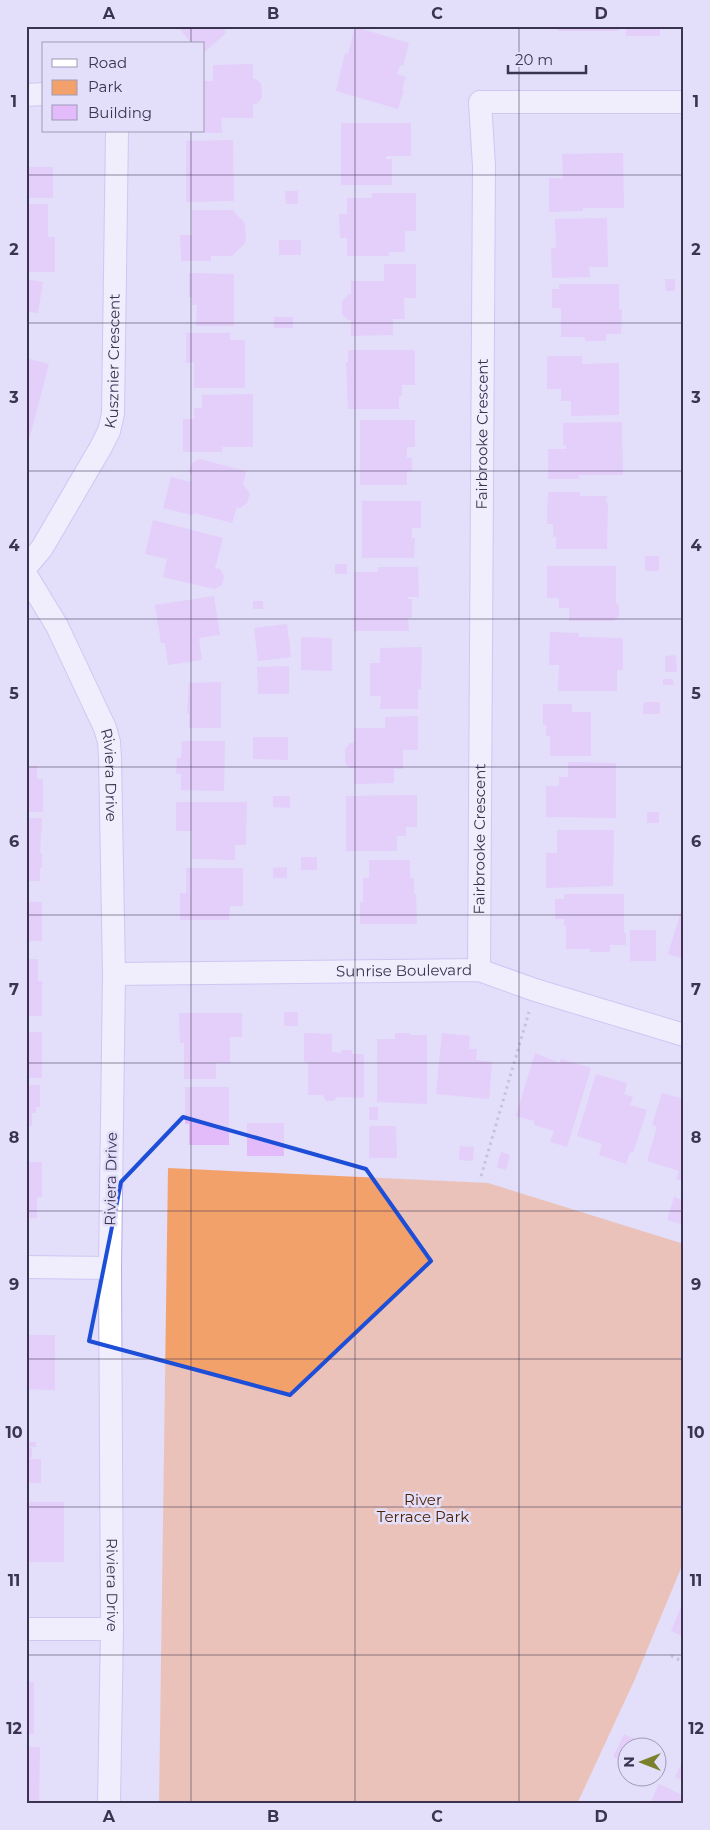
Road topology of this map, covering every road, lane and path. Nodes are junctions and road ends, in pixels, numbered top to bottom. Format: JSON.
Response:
{"nodes":[{"id":1,"x":26,"y":94,"type":"edge"},
{"id":2,"x":42,"y":94,"type":"edge"},
{"id":3,"x":684,"y":102,"type":"edge"},
{"id":4,"x":117,"y":132,"type":"edge"},
{"id":5,"x":26,"y":567,"type":"edge"},
{"id":6,"x":26,"y":575,"type":"edge"},
{"id":7,"x":479,"y":970,"type":"junction"},
{"id":8,"x":114,"y":974,"type":"junction"},
{"id":9,"x":535,"y":990,"type":"junction"},
{"id":10,"x":684,"y":1035,"type":"edge"},
{"id":11,"x":481,"y":1176,"type":"dead end"},
{"id":12,"x":26,"y":1267,"type":"edge"},
{"id":13,"x":110,"y":1268,"type":"junction"},
{"id":14,"x":26,"y":1629,"type":"edge"},
{"id":15,"x":112,"y":1629,"type":"junction"},
{"id":16,"x":672,"y":1656,"type":"dead end"},
{"id":17,"x":684,"y":1662,"type":"edge"},
{"id":18,"x":109,"y":1804,"type":"edge"}],
"edges":[{"from":1,"to":2,"type":"street"},
{"from":3,"to":7,"type":"street","name":"Fairbrooke Crescent"},
{"from":4,"to":5,"type":"street","name":"Kusznier Crescent"},
{"from":6,"to":8,"type":"street","name":"Riviera Drive"},
{"from":7,"to":8,"type":"street","name":"Sunrise Boulevard"},
{"from":7,"to":9,"type":"street","name":"Sunrise Boulevard"},
{"from":8,"to":13,"type":"street","name":"Riviera Drive"},
{"from":9,"to":10,"type":"street","name":"Sunrise Boulevard"},
{"from":9,"to":11,"type":"path"},
{"from":12,"to":13,"type":"street"},
{"from":13,"to":15,"type":"street","name":"Riviera Drive"},
{"from":14,"to":15,"type":"street"},
{"from":15,"to":18,"type":"street","name":"Riviera Drive"},
{"from":16,"to":17,"type":"path"}]}
